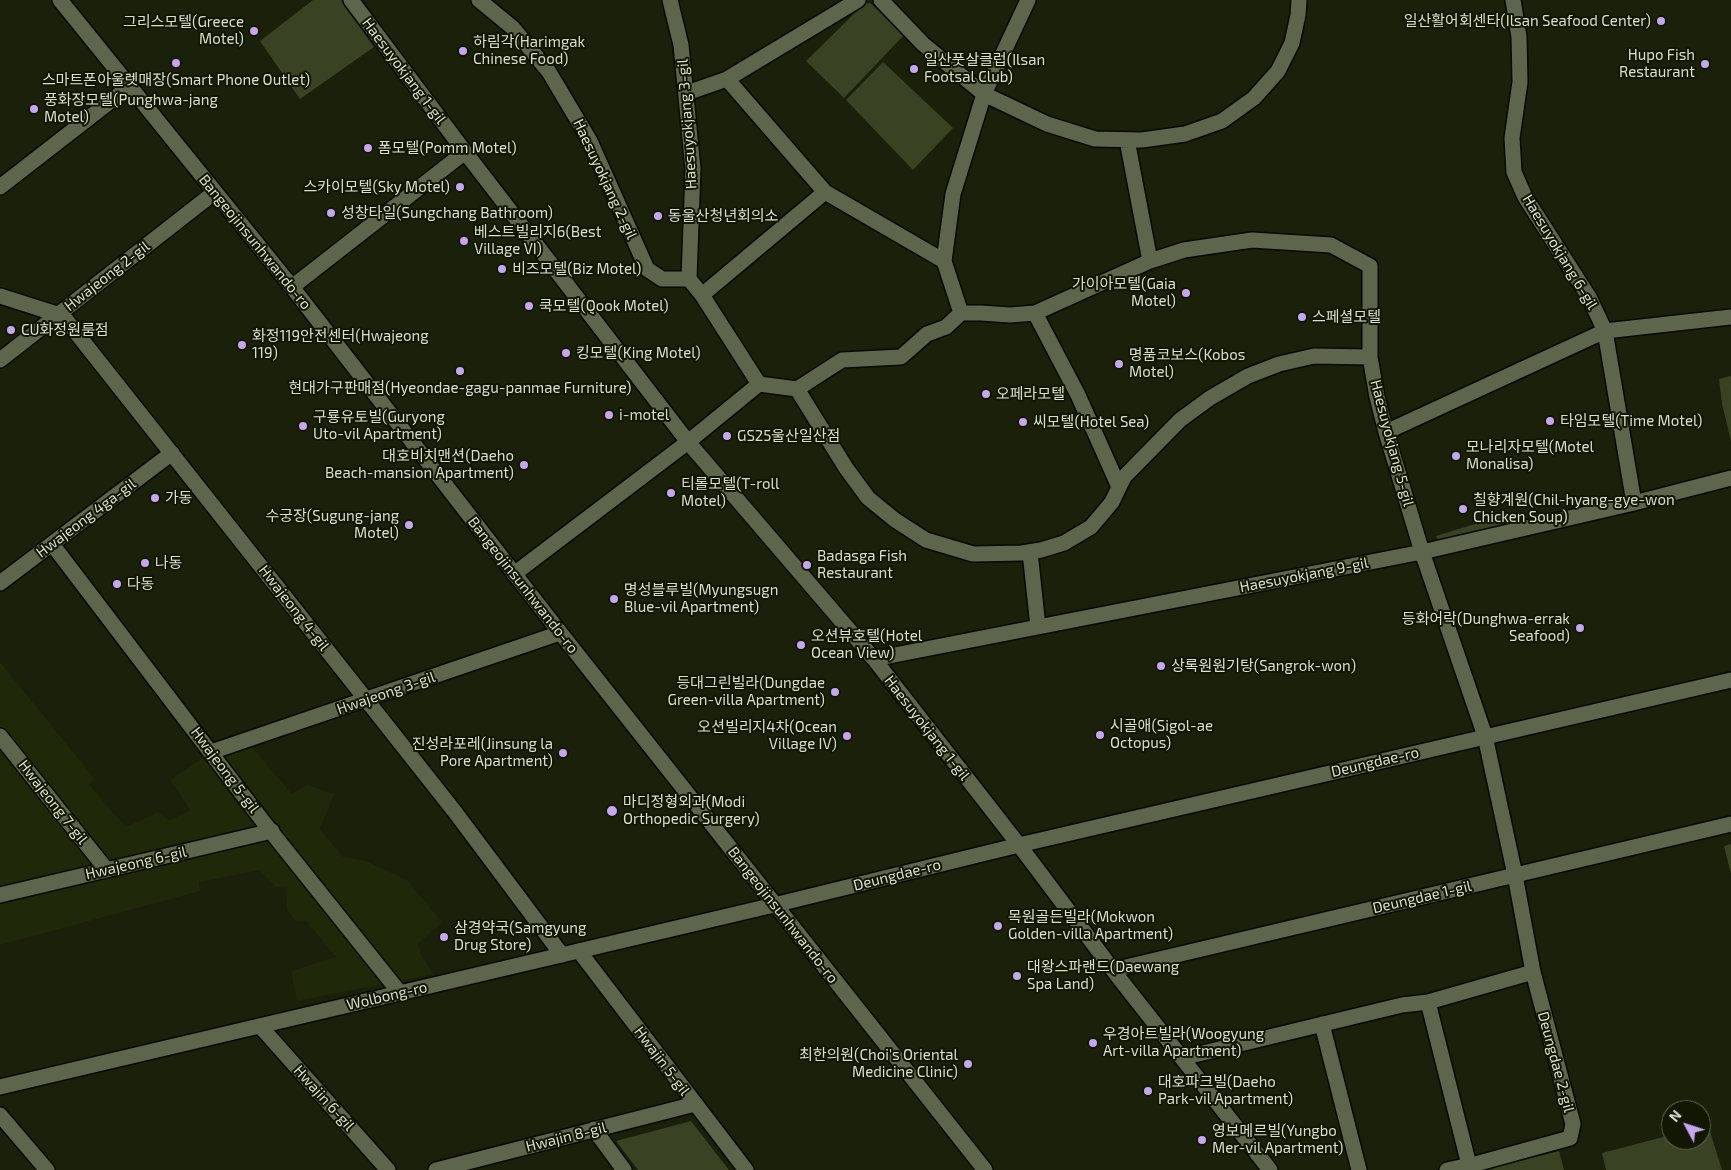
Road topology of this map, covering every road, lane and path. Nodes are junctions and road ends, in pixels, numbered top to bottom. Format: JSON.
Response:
{"nodes":[{"id":1,"x":60,"y":0,"type":"edge"},
{"id":2,"x":351,"y":0,"type":"edge"},
{"id":3,"x":480,"y":0,"type":"edge"},
{"id":4,"x":670,"y":0,"type":"edge"},
{"id":5,"x":858,"y":0,"type":"edge"},
{"id":6,"x":881,"y":0,"type":"edge"},
{"id":7,"x":1028,"y":0,"type":"edge"},
{"id":8,"x":1299,"y":0,"type":"edge"},
{"id":9,"x":1513,"y":0,"type":"edge"},
{"id":10,"x":727,"y":79,"type":"junction"},
{"id":11,"x":130,"y":86,"type":"junction"},
{"id":12,"x":687,"y":93,"type":"junction"},
{"id":13,"x":984,"y":94,"type":"junction"},
{"id":14,"x":1127,"y":140,"type":"junction"},
{"id":15,"x":465,"y":152,"type":"junction"},
{"id":16,"x":0,"y":188,"type":"edge"},
{"id":17,"x":215,"y":192,"type":"junction"},
{"id":18,"x":826,"y":192,"type":"junction"},
{"id":19,"x":944,"y":261,"type":"junction"},
{"id":20,"x":1150,"y":261,"type":"junction"},
{"id":21,"x":689,"y":279,"type":"junction"},
{"id":22,"x":292,"y":287,"type":"junction"},
{"id":23,"x":702,"y":295,"type":"junction"},
{"id":24,"x":0,"y":296,"type":"edge"},
{"id":25,"x":961,"y":313,"type":"junction"},
{"id":26,"x":1035,"y":313,"type":"junction"},
{"id":27,"x":58,"y":314,"type":"junction"},
{"id":28,"x":1731,"y":317,"type":"edge"},
{"id":29,"x":1605,"y":331,"type":"junction"},
{"id":30,"x":1370,"y":357,"type":"junction"},
{"id":31,"x":0,"y":360,"type":"edge"},
{"id":32,"x":759,"y":384,"type":"junction"},
{"id":33,"x":797,"y":389,"type":"junction"},
{"id":34,"x":1386,"y":432,"type":"junction"},
{"id":35,"x":688,"y":442,"type":"junction"},
{"id":36,"x":172,"y":453,"type":"junction"},
{"id":37,"x":1731,"y":478,"type":"edge"},
{"id":38,"x":1119,"y":487,"type":"junction"},
{"id":39,"x":1634,"y":503,"type":"junction"},
{"id":40,"x":52,"y":544,"type":"junction"},
{"id":41,"x":1030,"y":552,"type":"junction"},
{"id":42,"x":1422,"y":552,"type":"junction"},
{"id":43,"x":514,"y":574,"type":"junction"},
{"id":44,"x":0,"y":583,"type":"edge"},
{"id":45,"x":1038,"y":627,"type":"junction"},
{"id":46,"x":560,"y":633,"type":"junction"},
{"id":47,"x":874,"y":659,"type":"junction"},
{"id":48,"x":1731,"y":680,"type":"edge"},
{"id":49,"x":366,"y":700,"type":"junction"},
{"id":50,"x":0,"y":736,"type":"edge"},
{"id":51,"x":1485,"y":736,"type":"junction"},
{"id":52,"x":212,"y":752,"type":"junction"},
{"id":53,"x":1731,"y":824,"type":"edge"},
{"id":54,"x":272,"y":831,"type":"junction"},
{"id":55,"x":1019,"y":845,"type":"junction"},
{"id":56,"x":106,"y":869,"type":"junction"},
{"id":57,"x":1515,"y":875,"type":"junction"},
{"id":58,"x":0,"y":895,"type":"edge"},
{"id":59,"x":774,"y":905,"type":"junction"},
{"id":60,"x":579,"y":951,"type":"junction"},
{"id":61,"x":562,"y":955,"type":"junction"},
{"id":62,"x":1113,"y":970,"type":"junction"},
{"id":63,"x":1533,"y":972,"type":"junction"},
{"id":64,"x":400,"y":993,"type":"junction"},
{"id":65,"x":1428,"y":1002,"type":"junction"},
{"id":66,"x":1322,"y":1024,"type":"junction"},
{"id":67,"x":260,"y":1026,"type":"junction"},
{"id":68,"x":1182,"y":1058,"type":"junction"},
{"id":69,"x":0,"y":1087,"type":"edge"},
{"id":70,"x":695,"y":1104,"type":"junction"},
{"id":71,"x":0,"y":1115,"type":"edge"},
{"id":72,"x":594,"y":1129,"type":"junction"},
{"id":73,"x":1470,"y":1165,"type":"junction"},
{"id":74,"x":47,"y":1170,"type":"edge"},
{"id":75,"x":388,"y":1170,"type":"edge"},
{"id":76,"x":436,"y":1170,"type":"edge"},
{"id":77,"x":624,"y":1170,"type":"edge"},
{"id":78,"x":746,"y":1170,"type":"edge"},
{"id":79,"x":985,"y":1170,"type":"edge"},
{"id":80,"x":1270,"y":1170,"type":"edge"},
{"id":81,"x":1360,"y":1170,"type":"edge"},
{"id":82,"x":1446,"y":1170,"type":"edge"}],
"edges":[{"from":1,"to":11,"type":"street","name":"Bangeojinsunhwando-ro"},
{"from":2,"to":15,"type":"street","name":"Haesuyokjang 1-gil"},
{"from":3,"to":21,"type":"street","name":"Haesuyokjang 2-gil"},
{"from":4,"to":12,"type":"street","name":"Haesuyokjang 3-gil"},
{"from":5,"to":10,"type":"street"},
{"from":6,"to":13,"type":"street"},
{"from":7,"to":13,"type":"street"},
{"from":8,"to":14,"type":"street"},
{"from":9,"to":29,"type":"street","name":"Haesuyokjang 6-gil"},
{"from":10,"to":12,"type":"street"},
{"from":10,"to":18,"type":"street"},
{"from":11,"to":16,"type":"street"},
{"from":11,"to":17,"type":"street","name":"Bangeojinsunhwando-ro"},
{"from":12,"to":21,"type":"street","name":"Haesuyokjang 3-gil"},
{"from":13,"to":14,"type":"street"},
{"from":13,"to":19,"type":"street"},
{"from":14,"to":20,"type":"street"},
{"from":15,"to":22,"type":"street"},
{"from":15,"to":35,"type":"street","name":"Haesuyokjang 1-gil"},
{"from":17,"to":22,"type":"street","name":"Bangeojinsunhwando-ro"},
{"from":17,"to":27,"type":"street","name":"Hwajeong 2-gil"},
{"from":18,"to":19,"type":"street"},
{"from":18,"to":23,"type":"street"},
{"from":19,"to":25,"type":"street"},
{"from":20,"to":26,"type":"street","name":"Haesuyokjang 5-gil"},
{"from":20,"to":30,"type":"street","name":"Haesuyokjang 5-gil"},
{"from":21,"to":23,"type":"street"},
{"from":22,"to":43,"type":"street","name":"Bangeojinsunhwando-ro"},
{"from":23,"to":32,"type":"street"},
{"from":24,"to":27,"type":"street","name":"Hwajeong 4-gil"},
{"from":25,"to":26,"type":"street","name":"Haesuyokjang 5-gil"},
{"from":25,"to":33,"type":"street"},
{"from":26,"to":38,"type":"street"},
{"from":27,"to":31,"type":"street","name":"Hwajeong 2-gil"},
{"from":27,"to":36,"type":"street","name":"Hwajeong 4-gil"},
{"from":28,"to":29,"type":"street"},
{"from":29,"to":34,"type":"street"},
{"from":29,"to":39,"type":"street","name":"Haesuyokjang 6-gil"},
{"from":30,"to":34,"type":"street","name":"Haesuyokjang 5-gil"},
{"from":30,"to":38,"type":"street"},
{"from":32,"to":33,"type":"street"},
{"from":32,"to":35,"type":"street"},
{"from":33,"to":41,"type":"street"},
{"from":34,"to":42,"type":"street","name":"Haesuyokjang 5-gil"},
{"from":35,"to":43,"type":"street"},
{"from":35,"to":47,"type":"street","name":"Haesuyokjang 1-gil"},
{"from":36,"to":40,"type":"street","name":"Hwajeong 4ga-gil"},
{"from":36,"to":49,"type":"street","name":"Hwajeong 4-gil"},
{"from":37,"to":39,"type":"street","name":"Haesuyokjang 9-gil"},
{"from":38,"to":41,"type":"street"},
{"from":39,"to":42,"type":"street","name":"Haesuyokjang 9-gil"},
{"from":40,"to":44,"type":"street","name":"Hwajeong 4ga-gil"},
{"from":40,"to":52,"type":"street","name":"Hwajeong 5-gil"},
{"from":41,"to":45,"type":"street"},
{"from":42,"to":45,"type":"street","name":"Haesuyokjang 9-gil"},
{"from":42,"to":51,"type":"street","name":"Haesuyokjang 5-gil"},
{"from":43,"to":46,"type":"street","name":"Bangeojinsunhwando-ro"},
{"from":45,"to":47,"type":"street","name":"Haesuyokjang 9-gil"},
{"from":46,"to":49,"type":"street","name":"Hwajeong 3-gil"},
{"from":46,"to":59,"type":"street","name":"Bangeojinsunhwando-ro"},
{"from":47,"to":55,"type":"street","name":"Haesuyokjang 1-gil"},
{"from":48,"to":51,"type":"street","name":"Deungdae-ro"},
{"from":49,"to":52,"type":"street","name":"Hwajeong 3-gil"},
{"from":49,"to":61,"type":"street","name":"Hwajeong 4-gil"},
{"from":50,"to":56,"type":"street","name":"Hwajeong 7-gil"},
{"from":51,"to":55,"type":"street","name":"Deungdae-ro"},
{"from":51,"to":57,"type":"street","name":"Haesuyokjang 5-gil"},
{"from":52,"to":54,"type":"street","name":"Hwajeong 5-gil"},
{"from":53,"to":57,"type":"street","name":"Deungdae 1-gil"},
{"from":54,"to":56,"type":"street","name":"Hwajeong 6-gil"},
{"from":54,"to":64,"type":"street","name":"Hwajeong 5-gil"},
{"from":55,"to":59,"type":"street","name":"Deungdae-ro"},
{"from":55,"to":62,"type":"street"},
{"from":56,"to":58,"type":"street","name":"Hwajeong 6-gil"},
{"from":57,"to":62,"type":"street","name":"Deungdae 1-gil"},
{"from":57,"to":63,"type":"street","name":"Deungdae 2-gil"},
{"from":59,"to":60,"type":"street","name":"Wolbong-ro"},
{"from":59,"to":79,"type":"street","name":"Bangeojinsunhwando-ro"},
{"from":60,"to":61,"type":"street","name":"Wolbong-ro"},
{"from":60,"to":70,"type":"street","name":"Hwajin 5-gil"},
{"from":61,"to":64,"type":"street","name":"Wolbong-ro"},
{"from":62,"to":68,"type":"street"},
{"from":63,"to":65,"type":"street"},
{"from":63,"to":73,"type":"street","name":"Deungdae 2-gil"},
{"from":64,"to":67,"type":"street","name":"Wolbong-ro"},
{"from":65,"to":66,"type":"street"},
{"from":65,"to":73,"type":"street"},
{"from":66,"to":68,"type":"street"},
{"from":66,"to":81,"type":"street"},
{"from":67,"to":69,"type":"street","name":"Wolbong-ro"},
{"from":67,"to":75,"type":"street","name":"Hwajin 6-gil"},
{"from":68,"to":80,"type":"street"},
{"from":70,"to":72,"type":"street","name":"Hwajin 8-gil"},
{"from":70,"to":78,"type":"street","name":"Hwajin 5-gil"},
{"from":71,"to":74,"type":"street"},
{"from":72,"to":76,"type":"street","name":"Hwajin 8-gil"},
{"from":72,"to":77,"type":"street"},
{"from":73,"to":82,"type":"street","name":"Deungdae 2-gil"}]}
